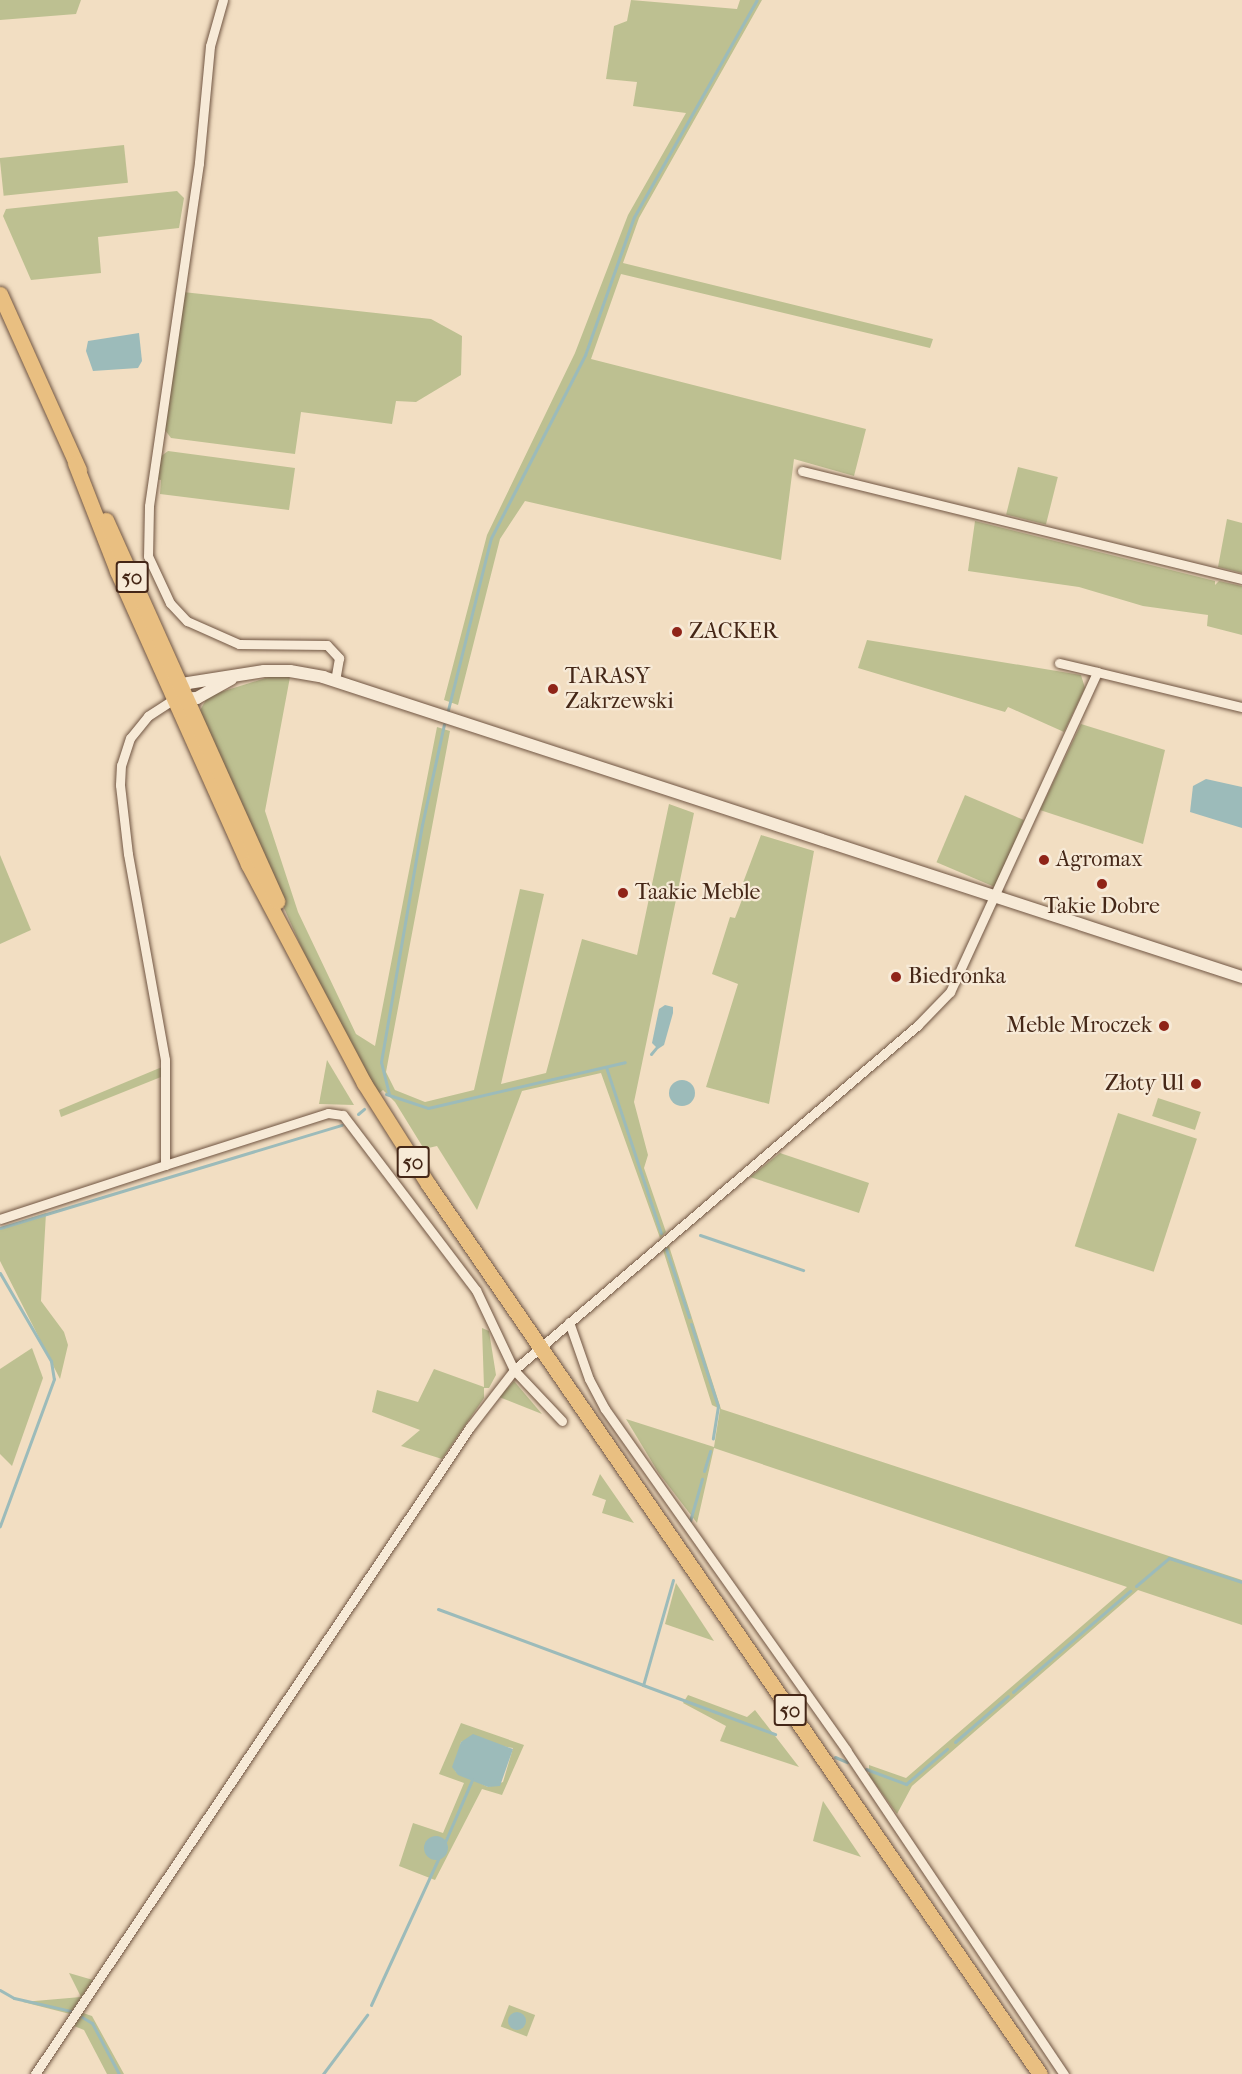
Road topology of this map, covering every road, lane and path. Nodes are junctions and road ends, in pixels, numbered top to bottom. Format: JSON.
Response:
{"nodes":[{"id":1,"x":222,"y":0,"type":"edge"},
{"id":2,"x":0,"y":294,"type":"edge"},
{"id":3,"x":802,"y":471,"type":"dead end"},
{"id":4,"x":1242,"y":579,"type":"edge"},
{"id":5,"x":1059,"y":663,"type":"dead end"},
{"id":6,"x":1097,"y":672,"type":"junction"},
{"id":7,"x":335,"y":680,"type":"junction"},
{"id":8,"x":180,"y":696,"type":"junction"},
{"id":9,"x":1242,"y":707,"type":"edge"},
{"id":10,"x":995,"y":896,"type":"junction"},
{"id":11,"x":1242,"y":976,"type":"edge"},
{"id":12,"x":165,"y":1165,"type":"junction"},
{"id":13,"x":0,"y":1219,"type":"edge"},
{"id":14,"x":569,"y":1322,"type":"junction"},
{"id":15,"x":540,"y":1347,"type":"junction"},
{"id":16,"x":514,"y":1370,"type":"junction"},
{"id":17,"x":562,"y":1421,"type":"dead end"},
{"id":18,"x":35,"y":2074,"type":"edge"},
{"id":19,"x":1040,"y":2074,"type":"edge"},
{"id":20,"x":1064,"y":2074,"type":"edge"}],
"edges":[{"from":1,"to":7,"type":"street"},
{"from":2,"to":8,"type":"main road","number":"50"},
{"from":3,"to":4,"type":"street"},
{"from":5,"to":6,"type":"street"},
{"from":6,"to":9,"type":"street"},
{"from":6,"to":10,"type":"street"},
{"from":7,"to":8,"type":"street"},
{"from":7,"to":10,"type":"street"},
{"from":8,"to":12,"type":"street"},
{"from":8,"to":15,"type":"main road","number":"50"},
{"from":10,"to":11,"type":"street"},
{"from":10,"to":14,"type":"street"},
{"from":12,"to":13,"type":"street"},
{"from":12,"to":16,"type":"street"},
{"from":14,"to":15,"type":"street"},
{"from":14,"to":20,"type":"street"},
{"from":15,"to":16,"type":"street"},
{"from":15,"to":19,"type":"main road","number":"50"},
{"from":16,"to":17,"type":"street"},
{"from":16,"to":18,"type":"street"}]}
